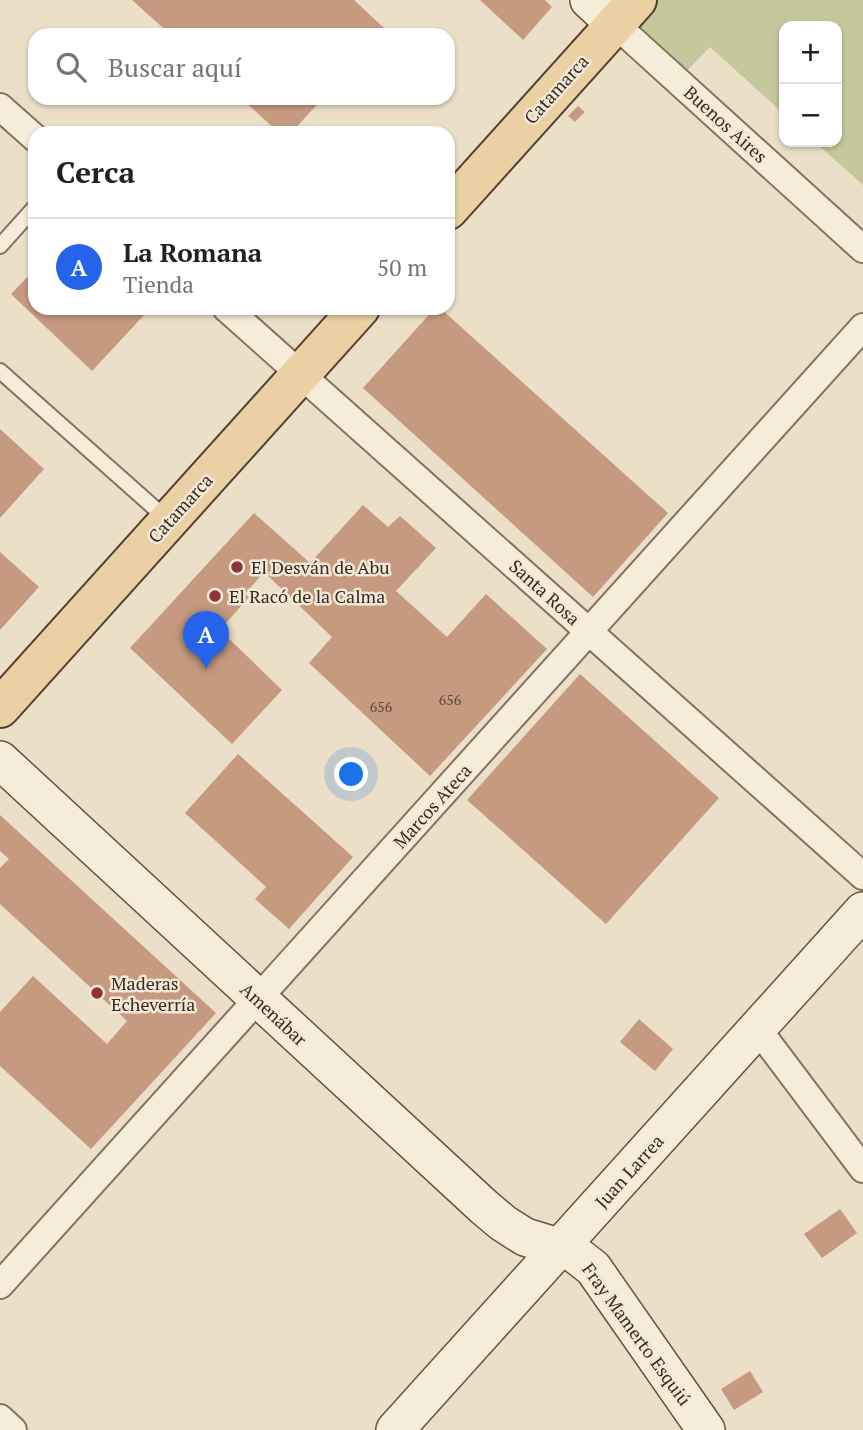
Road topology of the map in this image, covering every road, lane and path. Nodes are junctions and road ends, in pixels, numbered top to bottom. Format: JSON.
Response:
{"nodes":[{"id":1,"x":614,"y":8,"type":"edge"},
{"id":2,"x":0,"y":107,"type":"edge"},
{"id":3,"x":28,"y":132,"type":"edge"},
{"id":4,"x":455,"y":201,"type":"edge"},
{"id":5,"x":28,"y":215,"type":"edge"},
{"id":6,"x":0,"y":246,"type":"edge"},
{"id":7,"x":863,"y":249,"type":"edge"},
{"id":8,"x":234,"y":315,"type":"edge"},
{"id":9,"x":354,"y":315,"type":"edge"},
{"id":10,"x":863,"y":327,"type":"edge"},
{"id":11,"x":0,"y":370,"type":"edge"},
{"id":12,"x":300,"y":374,"type":"junction"},
{"id":13,"x":169,"y":521,"type":"junction"},
{"id":14,"x":589,"y":631,"type":"junction"},
{"id":15,"x":0,"y":708,"type":"edge"},
{"id":16,"x":0,"y":761,"type":"edge"},
{"id":17,"x":863,"y":876,"type":"edge"},
{"id":18,"x":863,"y":911,"type":"edge"},
{"id":19,"x":258,"y":999,"type":"junction"},
{"id":20,"x":757,"y":1028,"type":"junction"},
{"id":21,"x":863,"y":1169,"type":"edge"},
{"id":22,"x":560,"y":1247,"type":"junction"},
{"id":23,"x":0,"y":1285,"type":"edge"},
{"id":24,"x":0,"y":1418,"type":"edge"},
{"id":25,"x":13,"y":1430,"type":"edge"},
{"id":26,"x":395,"y":1430,"type":"edge"},
{"id":27,"x":706,"y":1430,"type":"edge"}],
"edges":[{"from":1,"to":4,"type":"main road","name":"Catamarca"},
{"from":1,"to":7,"type":"street","name":"Buenos Aires"},
{"from":2,"to":3,"type":"street"},
{"from":5,"to":6,"type":"lane"},
{"from":8,"to":12,"type":"street","name":"Santa Rosa"},
{"from":9,"to":12,"type":"main road","name":"Catamarca"},
{"from":10,"to":14,"type":"street","name":"Marcos Ateca"},
{"from":11,"to":13,"type":"lane"},
{"from":12,"to":13,"type":"main road","name":"Catamarca"},
{"from":12,"to":14,"type":"street","name":"Santa Rosa"},
{"from":13,"to":15,"type":"main road","name":"Catamarca"},
{"from":14,"to":17,"type":"street","name":"Santa Rosa"},
{"from":14,"to":19,"type":"street","name":"Marcos Ateca"},
{"from":16,"to":19,"type":"street","name":"Amenábar"},
{"from":18,"to":20,"type":"street","name":"Juan Larrea"},
{"from":19,"to":22,"type":"street","name":"Amenábar"},
{"from":19,"to":23,"type":"street","name":"Marcos Ateca"},
{"from":20,"to":21,"type":"street"},
{"from":20,"to":22,"type":"street","name":"Juan Larrea"},
{"from":22,"to":26,"type":"street","name":"Juan Larrea"},
{"from":22,"to":27,"type":"street","name":"Fray Mamerto Esquiú"},
{"from":24,"to":25,"type":"street"}]}
